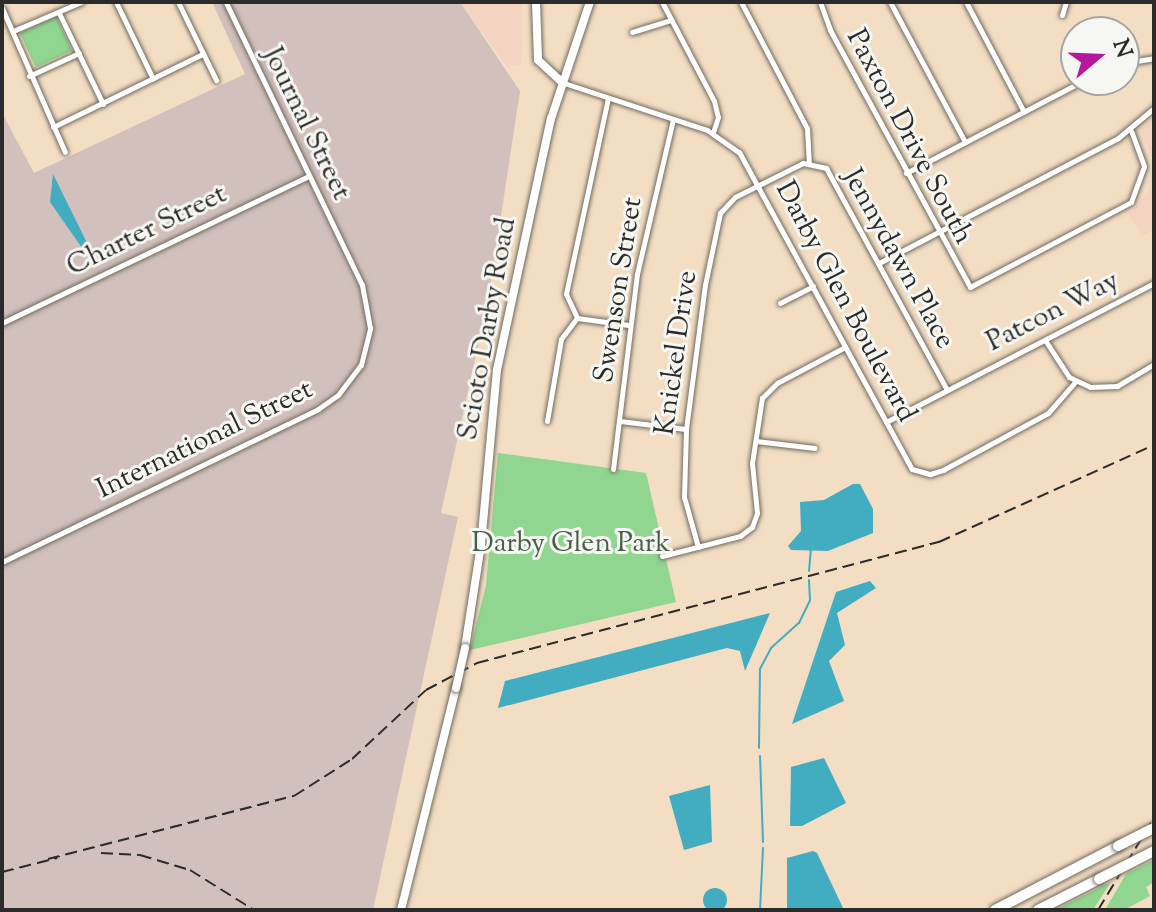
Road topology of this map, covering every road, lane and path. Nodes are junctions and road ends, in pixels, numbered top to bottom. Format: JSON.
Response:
{"nodes":[{"id":1,"x":81,"y":2,"type":"edge"},
{"id":2,"x":116,"y":2,"type":"edge"},
{"id":3,"x":178,"y":2,"type":"edge"},
{"id":4,"x":226,"y":2,"type":"edge"},
{"id":5,"x":536,"y":2,"type":"edge"},
{"id":6,"x":590,"y":2,"type":"edge"},
{"id":7,"x":662,"y":2,"type":"edge"},
{"id":8,"x":741,"y":2,"type":"edge"},
{"id":9,"x":820,"y":2,"type":"edge"},
{"id":10,"x":890,"y":2,"type":"edge"},
{"id":11,"x":966,"y":2,"type":"edge"},
{"id":12,"x":1066,"y":2,"type":"edge"},
{"id":13,"x":2,"y":8,"type":"edge"},
{"id":14,"x":59,"y":13,"type":"junction"},
{"id":15,"x":1062,"y":15,"type":"dead end"},
{"id":16,"x":671,"y":20,"type":"junction"},
{"id":17,"x":13,"y":31,"type":"junction"},
{"id":18,"x":632,"y":32,"type":"dead end"},
{"id":19,"x":79,"y":53,"type":"junction"},
{"id":20,"x":203,"y":54,"type":"junction"},
{"id":21,"x":29,"y":76,"type":"junction"},
{"id":22,"x":153,"y":79,"type":"junction"},
{"id":23,"x":216,"y":80,"type":"dead end"},
{"id":24,"x":563,"y":83,"type":"junction"},
{"id":25,"x":1060,"y":93,"type":"edge"},
{"id":26,"x":608,"y":98,"type":"junction"},
{"id":27,"x":103,"y":104,"type":"junction"},
{"id":28,"x":1154,"y":108,"type":"edge"},
{"id":29,"x":1024,"y":112,"type":"junction"},
{"id":30,"x":673,"y":119,"type":"junction"},
{"id":31,"x":53,"y":127,"type":"junction"},
{"id":32,"x":1131,"y":131,"type":"junction"},
{"id":33,"x":713,"y":132,"type":"junction"},
{"id":34,"x":965,"y":142,"type":"junction"},
{"id":35,"x":65,"y":152,"type":"dead end"},
{"id":36,"x":809,"y":162,"type":"junction"},
{"id":37,"x":906,"y":173,"type":"junction"},
{"id":38,"x":309,"y":176,"type":"junction"},
{"id":39,"x":760,"y":185,"type":"junction"},
{"id":40,"x":938,"y":232,"type":"junction"},
{"id":41,"x":351,"y":262,"type":"joint"},
{"id":42,"x":879,"y":263,"type":"junction"},
{"id":43,"x":1154,"y":283,"type":"edge"},
{"id":44,"x":813,"y":286,"type":"junction"},
{"id":45,"x":780,"y":303,"type":"dead end"},
{"id":46,"x":577,"y":318,"type":"junction"},
{"id":47,"x":2,"y":323,"type":"edge"},
{"id":48,"x":629,"y":325,"type":"junction"},
{"id":49,"x":1045,"y":340,"type":"junction"},
{"id":50,"x":845,"y":347,"type":"junction"},
{"id":51,"x":1154,"y":364,"type":"edge"},
{"id":52,"x":1075,"y":382,"type":"junction"},
{"id":53,"x":947,"y":390,"type":"junction"},
{"id":54,"x":547,"y":421,"type":"dead end"},
{"id":55,"x":620,"y":421,"type":"junction"},
{"id":56,"x":886,"y":422,"type":"junction"},
{"id":57,"x":686,"y":429,"type":"junction"},
{"id":58,"x":756,"y":441,"type":"junction"},
{"id":59,"x":815,"y":448,"type":"dead end"},
{"id":60,"x":613,"y":469,"type":"dead end"},
{"id":61,"x":698,"y":547,"type":"junction"},
{"id":62,"x":662,"y":556,"type":"dead end"},
{"id":63,"x":2,"y":562,"type":"edge"},
{"id":64,"x":1154,"y":828,"type":"edge"},
{"id":65,"x":1154,"y":851,"type":"edge"},
{"id":66,"x":401,"y":910,"type":"edge"},
{"id":67,"x":995,"y":910,"type":"edge"},
{"id":68,"x":1038,"y":910,"type":"edge"}],
"edges":[{"from":1,"to":14,"type":"street"},
{"from":2,"to":22,"type":"street"},
{"from":3,"to":20,"type":"street"},
{"from":4,"to":38,"type":"street","name":"Journal Street"},
{"from":5,"to":24,"type":"main road"},
{"from":6,"to":24,"type":"main road","name":"Scioto Darby Road"},
{"from":7,"to":16,"type":"street"},
{"from":8,"to":36,"type":"street"},
{"from":9,"to":37,"type":"street","name":"Paxton Drive South"},
{"from":10,"to":34,"type":"street"},
{"from":11,"to":29,"type":"street"},
{"from":12,"to":15,"type":"street"},
{"from":13,"to":17,"type":"street"},
{"from":14,"to":17,"type":"street"},
{"from":14,"to":19,"type":"street"},
{"from":16,"to":18,"type":"street"},
{"from":16,"to":33,"type":"street"},
{"from":17,"to":21,"type":"street"},
{"from":19,"to":21,"type":"street"},
{"from":19,"to":27,"type":"street"},
{"from":20,"to":22,"type":"street"},
{"from":20,"to":23,"type":"street"},
{"from":21,"to":31,"type":"street"},
{"from":22,"to":27,"type":"street"},
{"from":24,"to":26,"type":"street","name":"Darby Glen Boulevard"},
{"from":24,"to":66,"type":"main road","name":"Scioto Darby Road","bridge":true},
{"from":25,"to":29,"type":"street"},
{"from":26,"to":30,"type":"street","name":"Darby Glen Boulevard"},
{"from":26,"to":46,"type":"street"},
{"from":27,"to":31,"type":"street"},
{"from":28,"to":32,"type":"street"},
{"from":29,"to":34,"type":"street"},
{"from":30,"to":33,"type":"street","name":"Darby Glen Boulevard"},
{"from":30,"to":48,"type":"street","name":"Swenson Street"},
{"from":31,"to":35,"type":"street"},
{"from":32,"to":40,"type":"street"},
{"from":32,"to":40,"type":"street","name":"Paxton Drive South"},
{"from":33,"to":39,"type":"street","name":"Darby Glen Boulevard"},
{"from":34,"to":37,"type":"street"},
{"from":36,"to":39,"type":"street","name":"Jennydawn Place"},
{"from":36,"to":42,"type":"street","name":"Jennydawn Place"},
{"from":37,"to":40,"type":"street","name":"Paxton Drive South"},
{"from":38,"to":41,"type":"street","name":"Journal Street"},
{"from":38,"to":47,"type":"street","name":"Charter Street"},
{"from":39,"to":44,"type":"street","name":"Darby Glen Boulevard"},
{"from":39,"to":57,"type":"street","name":"Knickel Drive"},
{"from":40,"to":42,"type":"street"},
{"from":41,"to":63,"type":"street","name":"International Street"},
{"from":42,"to":53,"type":"street","name":"Jennydawn Place"},
{"from":43,"to":49,"type":"street","name":"Patcon Way"},
{"from":44,"to":45,"type":"street"},
{"from":44,"to":50,"type":"street","name":"Darby Glen Boulevard"},
{"from":46,"to":48,"type":"street"},
{"from":46,"to":54,"type":"street"},
{"from":48,"to":55,"type":"street","name":"Swenson Street"},
{"from":49,"to":52,"type":"street"},
{"from":49,"to":53,"type":"street","name":"Patcon Way"},
{"from":50,"to":56,"type":"street","name":"Darby Glen Boulevard"},
{"from":50,"to":58,"type":"street"},
{"from":51,"to":52,"type":"street"},
{"from":52,"to":56,"type":"street","name":"Darby Glen Boulevard"},
{"from":53,"to":56,"type":"street","name":"Patcon Way"},
{"from":55,"to":57,"type":"street"},
{"from":55,"to":60,"type":"street","name":"Swenson Street"},
{"from":57,"to":61,"type":"street","name":"Knickel Drive"},
{"from":58,"to":59,"type":"street"},
{"from":58,"to":61,"type":"street"},
{"from":61,"to":62,"type":"street"},
{"from":64,"to":67,"type":"highway","bridge":true},
{"from":65,"to":68,"type":"highway","bridge":true}]}
